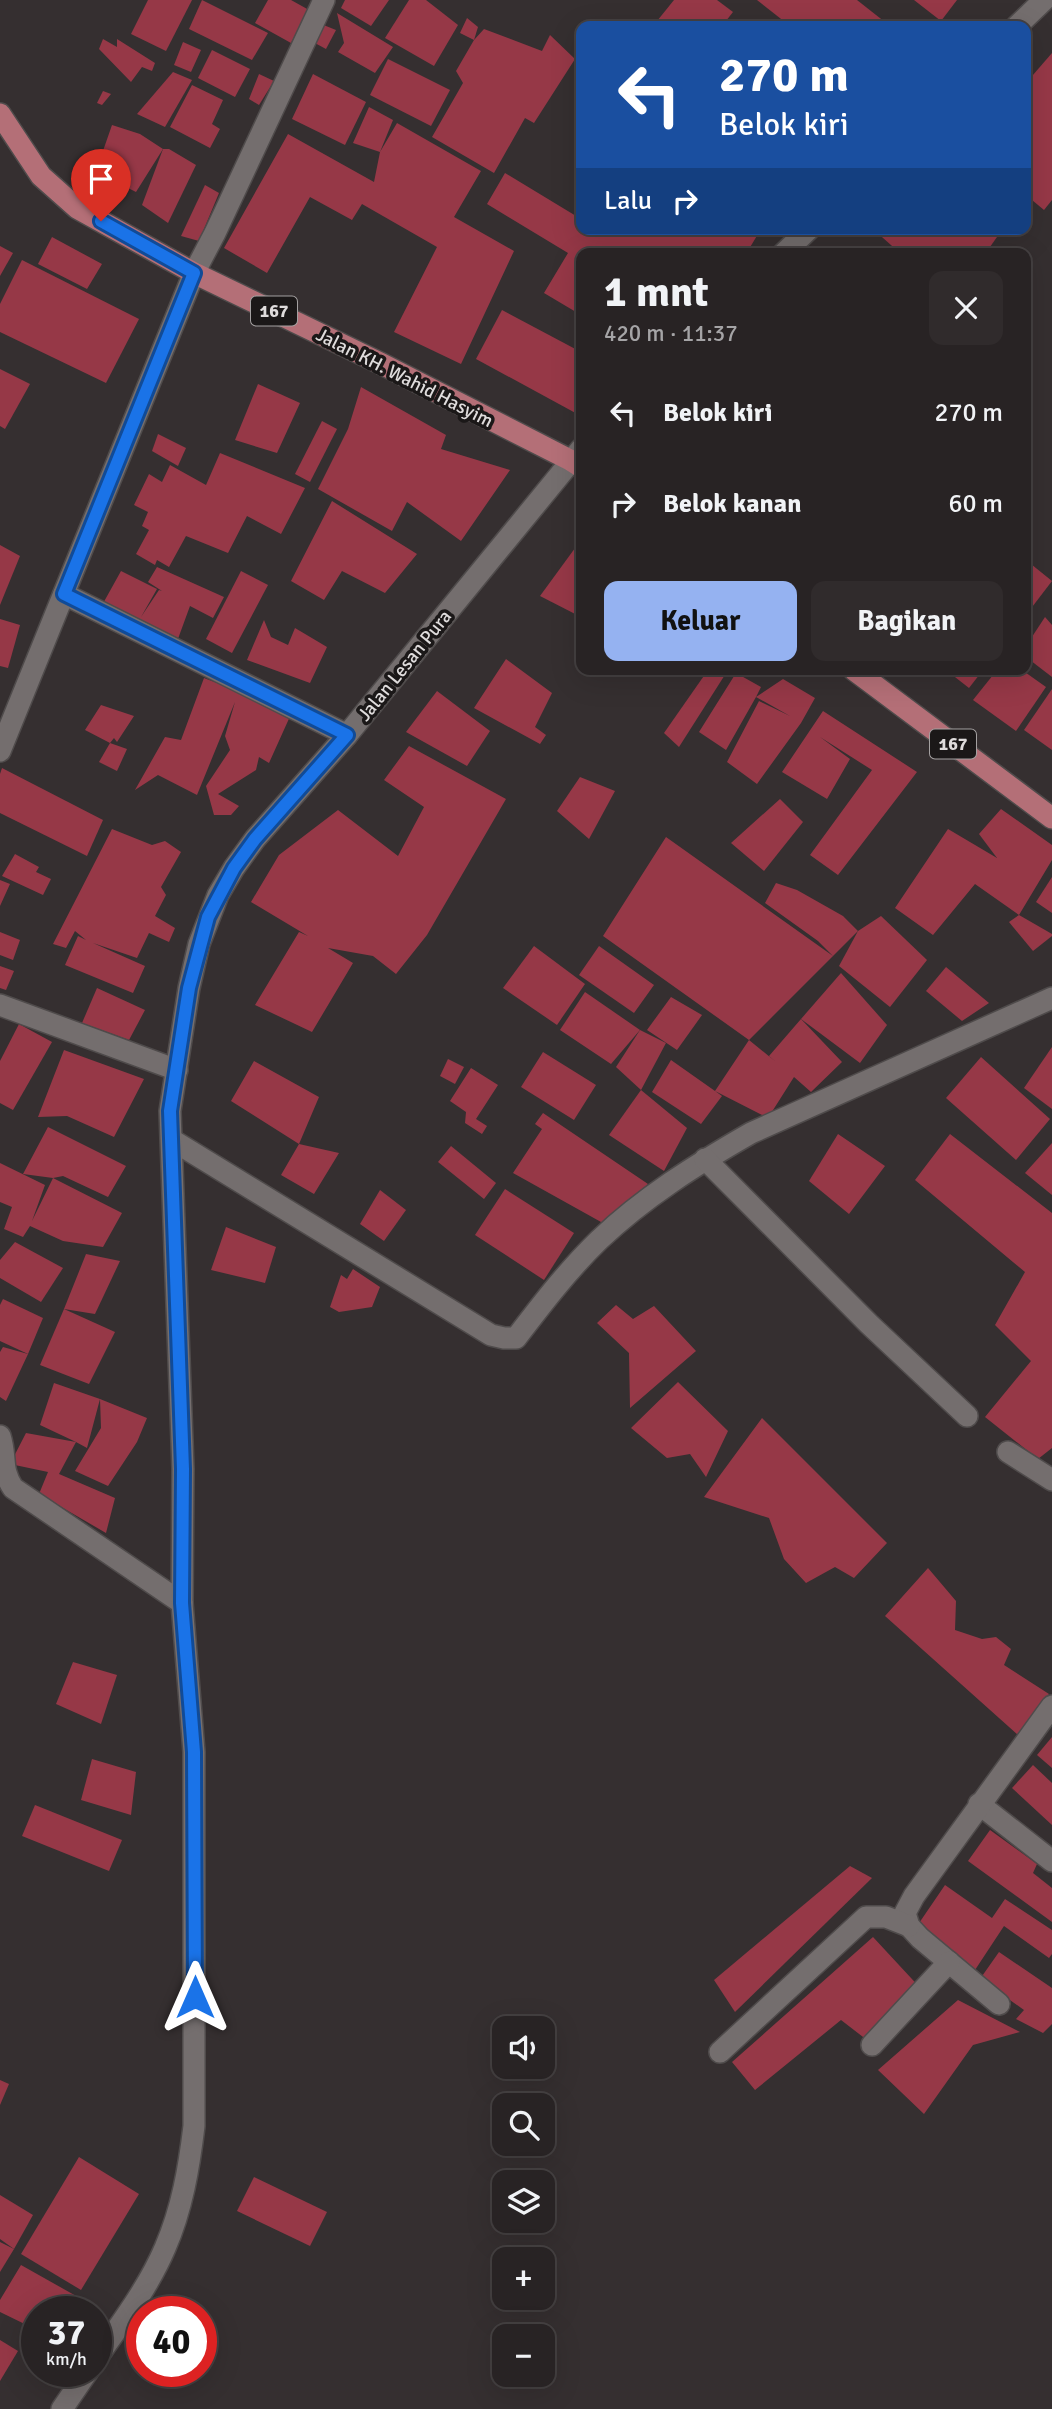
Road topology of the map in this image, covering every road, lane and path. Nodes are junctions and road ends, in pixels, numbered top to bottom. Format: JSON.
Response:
{"nodes":[{"id":1,"x":324,"y":0,"type":"edge"},
{"id":2,"x":1044,"y":0,"type":"edge"},
{"id":3,"x":1022,"y":21,"type":"edge"},
{"id":4,"x":0,"y":114,"type":"edge"},
{"id":5,"x":803,"y":235,"type":"edge"},
{"id":6,"x":789,"y":248,"type":"edge"},
{"id":7,"x":194,"y":273,"type":"junction"},
{"id":8,"x":576,"y":459,"type":"edge"},
{"id":9,"x":576,"y":460,"type":"edge"},
{"id":10,"x":64,"y":594,"type":"junction"},
{"id":11,"x":861,"y":675,"type":"edge"},
{"id":12,"x":347,"y":735,"type":"junction"},
{"id":13,"x":0,"y":751,"type":"edge"},
{"id":14,"x":1052,"y":818,"type":"edge"},
{"id":15,"x":1052,"y":998,"type":"edge"},
{"id":16,"x":0,"y":1005,"type":"edge"},
{"id":17,"x":177,"y":1070,"type":"junction"},
{"id":18,"x":172,"y":1140,"type":"junction"},
{"id":19,"x":705,"y":1159,"type":"junction"},
{"id":20,"x":967,"y":1416,"type":"dead end"},
{"id":21,"x":0,"y":1436,"type":"edge"},
{"id":22,"x":1008,"y":1452,"type":"dead end"},
{"id":23,"x":1052,"y":1480,"type":"edge"},
{"id":24,"x":182,"y":1603,"type":"junction"},
{"id":25,"x":1052,"y":1706,"type":"edge"},
{"id":26,"x":979,"y":1804,"type":"junction"},
{"id":27,"x":1052,"y":1861,"type":"edge"},
{"id":28,"x":909,"y":1926,"type":"junction"},
{"id":29,"x":949,"y":1962,"type":"junction"},
{"id":30,"x":999,"y":2004,"type":"dead end"},
{"id":31,"x":872,"y":2045,"type":"dead end"},
{"id":32,"x":720,"y":2052,"type":"dead end"},
{"id":33,"x":112,"y":2335,"type":"edge"},
{"id":34,"x":77,"y":2387,"type":"edge"},
{"id":35,"x":62,"y":2409,"type":"edge"}],
"edges":[{"from":1,"to":7,"type":"street"},
{"from":2,"to":3,"type":"street"},
{"from":4,"to":7,"type":"main road","name":"Jalan KH. Wahid Hasyim","number":"167"},
{"from":5,"to":6,"type":"street"},
{"from":7,"to":8,"type":"main road","name":"Jalan KH. Wahid Hasyim","number":"167"},
{"from":7,"to":10,"type":"street"},
{"from":9,"to":12,"type":"street","name":"Jalan Lesan Pura"},
{"from":10,"to":12,"type":"street"},
{"from":10,"to":13,"type":"street"},
{"from":11,"to":14,"type":"main road","number":"167"},
{"from":12,"to":17,"type":"street","name":"Jalan Lesan Pura"},
{"from":15,"to":19,"type":"street"},
{"from":16,"to":17,"type":"street"},
{"from":17,"to":18,"type":"street","name":"Jalan Lesan Pura"},
{"from":18,"to":19,"type":"street"},
{"from":18,"to":24,"type":"street","name":"Jalan Lesan Pura"},
{"from":19,"to":20,"type":"street"},
{"from":21,"to":24,"type":"street"},
{"from":22,"to":23,"type":"street"},
{"from":24,"to":33,"type":"street","name":"Jalan Lesan Pura"},
{"from":25,"to":26,"type":"street"},
{"from":26,"to":27,"type":"street"},
{"from":26,"to":28,"type":"street"},
{"from":28,"to":29,"type":"street"},
{"from":28,"to":32,"type":"street"},
{"from":29,"to":30,"type":"street"},
{"from":29,"to":31,"type":"street"},
{"from":34,"to":35,"type":"street"}]}
